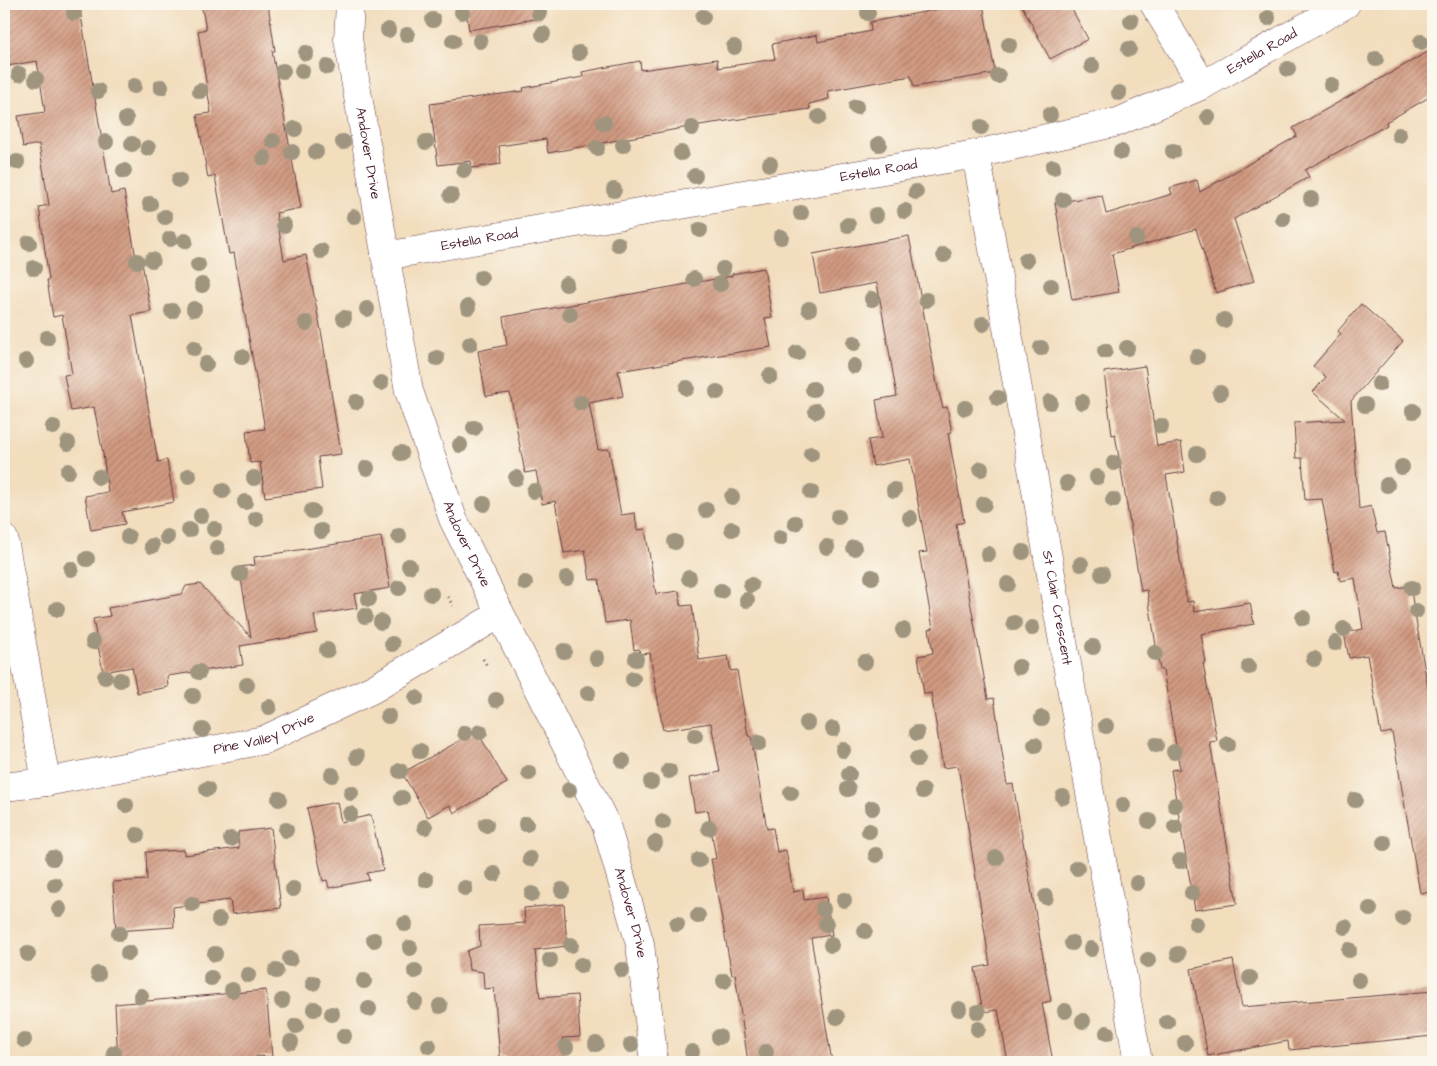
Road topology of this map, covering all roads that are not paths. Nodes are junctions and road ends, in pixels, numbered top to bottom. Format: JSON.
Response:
{"nodes":[{"id":1,"x":350,"y":4,"type":"edge"},
{"id":2,"x":1154,"y":4,"type":"edge"},
{"id":3,"x":1346,"y":4,"type":"edge"},
{"id":4,"x":1202,"y":85,"type":"junction"},
{"id":5,"x":976,"y":154,"type":"junction"},
{"id":6,"x":385,"y":256,"type":"junction"},
{"id":7,"x":4,"y":539,"type":"edge"},
{"id":8,"x":500,"y":614,"type":"junction"},
{"id":9,"x":46,"y":782,"type":"junction"},
{"id":10,"x":4,"y":786,"type":"edge"},
{"id":11,"x":654,"y":1062,"type":"edge"},
{"id":12,"x":1138,"y":1062,"type":"edge"}],
"edges":[{"from":1,"to":6,"type":"street","name":"Andover Drive"},
{"from":2,"to":4,"type":"street"},
{"from":3,"to":4,"type":"street","name":"Estella Road"},
{"from":4,"to":5,"type":"street","name":"Estella Road"},
{"from":5,"to":6,"type":"street","name":"Estella Road"},
{"from":5,"to":12,"type":"street","name":"St Clair Crescent"},
{"from":6,"to":8,"type":"street","name":"Andover Drive"},
{"from":7,"to":9,"type":"street"},
{"from":8,"to":9,"type":"street","name":"Pine Valley Drive"},
{"from":8,"to":11,"type":"street","name":"Andover Drive"},
{"from":9,"to":10,"type":"street","name":"Pine Valley Drive"}]}
